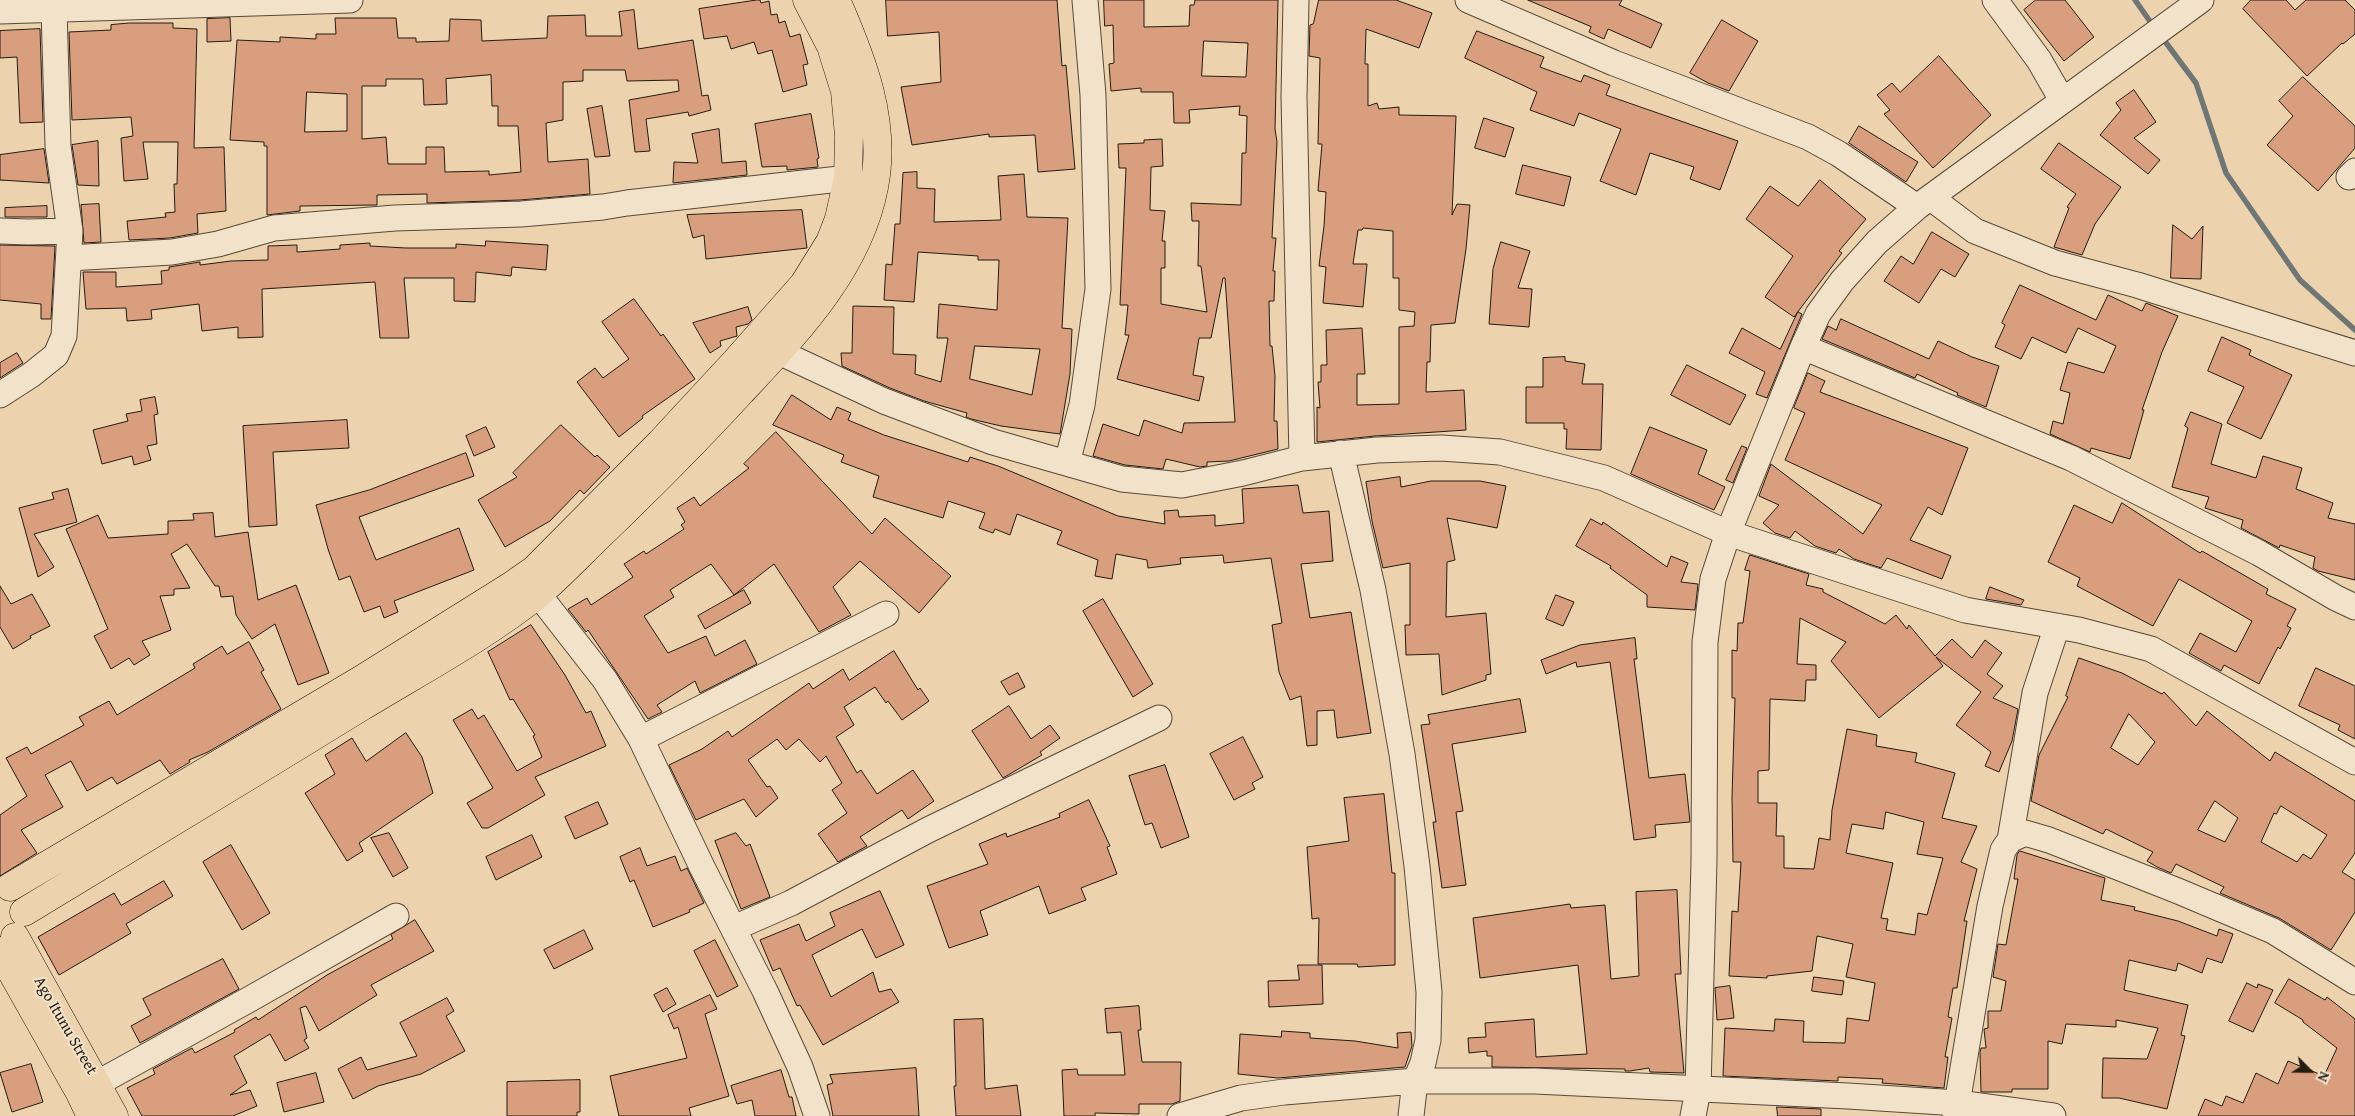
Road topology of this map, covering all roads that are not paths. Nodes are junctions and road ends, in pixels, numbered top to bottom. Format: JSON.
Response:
{"nodes":[{"id":1,"x":350,"y":0,"type":"edge"},
{"id":2,"x":807,"y":0,"type":"edge"},
{"id":3,"x":836,"y":0,"type":"edge"},
{"id":4,"x":1085,"y":0,"type":"edge"},
{"id":5,"x":1296,"y":0,"type":"edge"},
{"id":6,"x":1468,"y":0,"type":"edge"},
{"id":7,"x":1995,"y":0,"type":"edge"},
{"id":8,"x":2201,"y":0,"type":"edge"},
{"id":9,"x":39,"y":6,"type":"edge"},
{"id":10,"x":0,"y":11,"type":"edge"},
{"id":11,"x":2062,"y":100,"type":"junction"},
{"id":12,"x":848,"y":178,"type":"junction"},
{"id":13,"x":1924,"y":202,"type":"junction"},
{"id":14,"x":0,"y":231,"type":"edge"},
{"id":15,"x":70,"y":231,"type":"junction"},
{"id":16,"x":70,"y":258,"type":"junction"},
{"id":17,"x":1803,"y":347,"type":"junction"},
{"id":18,"x":779,"y":352,"type":"junction"},
{"id":19,"x":2355,"y":353,"type":"edge"},
{"id":20,"x":744,"y":370,"type":"junction"},
{"id":21,"x":0,"y":395,"type":"edge"},
{"id":22,"x":1341,"y":453,"type":"junction"},
{"id":23,"x":1302,"y":458,"type":"junction"},
{"id":24,"x":1067,"y":463,"type":"junction"},
{"id":25,"x":1728,"y":533,"type":"junction"},
{"id":26,"x":538,"y":594,"type":"junction"},
{"id":27,"x":2355,"y":607,"type":"edge"},
{"id":28,"x":886,"y":614,"type":"dead end"},
{"id":29,"x":2057,"y":626,"type":"junction"},
{"id":30,"x":1159,"y":718,"type":"dead end"},
{"id":31,"x":641,"y":739,"type":"junction"},
{"id":32,"x":2355,"y":762,"type":"edge"},
{"id":33,"x":2010,"y":840,"type":"junction"},
{"id":34,"x":5,"y":885,"type":"edge"},
{"id":35,"x":396,"y":916,"type":"dead end"},
{"id":36,"x":734,"y":928,"type":"junction"},
{"id":37,"x":10,"y":937,"type":"edge"},
{"id":38,"x":2355,"y":982,"type":"edge"},
{"id":39,"x":1415,"y":1081,"type":"junction"},
{"id":40,"x":98,"y":1083,"type":"junction"},
{"id":41,"x":1698,"y":1090,"type":"junction"},
{"id":42,"x":1957,"y":1110,"type":"edge"},
{"id":43,"x":1188,"y":1113,"type":"edge"},
{"id":44,"x":91,"y":1116,"type":"edge"},
{"id":45,"x":114,"y":1116,"type":"edge"},
{"id":46,"x":817,"y":1116,"type":"edge"},
{"id":47,"x":1411,"y":1116,"type":"edge"},
{"id":48,"x":1693,"y":1116,"type":"edge"},
{"id":49,"x":2053,"y":1116,"type":"edge"}],
"edges":[{"from":1,"to":9,"type":"street"},
{"from":2,"to":12,"type":"main road"},
{"from":3,"to":18,"type":"main road"},
{"from":4,"to":24,"type":"street"},
{"from":5,"to":23,"type":"street"},
{"from":6,"to":13,"type":"street"},
{"from":7,"to":11,"type":"street"},
{"from":8,"to":11,"type":"street"},
{"from":9,"to":10,"type":"street"},
{"from":9,"to":15,"type":"street"},
{"from":11,"to":13,"type":"street"},
{"from":12,"to":16,"type":"street"},
{"from":12,"to":20,"type":"main road"},
{"from":13,"to":17,"type":"street"},
{"from":13,"to":19,"type":"street"},
{"from":14,"to":15,"type":"street"},
{"from":15,"to":16,"type":"street"},
{"from":16,"to":21,"type":"street"},
{"from":17,"to":25,"type":"street"},
{"from":17,"to":27,"type":"street"},
{"from":18,"to":20,"type":"main road"},
{"from":18,"to":24,"type":"street"},
{"from":20,"to":26,"type":"main road"},
{"from":20,"to":34,"type":"main road"},
{"from":22,"to":23,"type":"street"},
{"from":22,"to":25,"type":"street"},
{"from":22,"to":39,"type":"street"},
{"from":23,"to":24,"type":"street"},
{"from":25,"to":29,"type":"street"},
{"from":25,"to":41,"type":"street"},
{"from":26,"to":31,"type":"street"},
{"from":26,"to":37,"type":"main road"},
{"from":28,"to":31,"type":"street"},
{"from":29,"to":32,"type":"street"},
{"from":29,"to":33,"type":"street"},
{"from":30,"to":36,"type":"street"},
{"from":31,"to":36,"type":"street"},
{"from":33,"to":38,"type":"street"},
{"from":33,"to":42,"type":"street"},
{"from":34,"to":37,"type":"main road"},
{"from":35,"to":40,"type":"street"},
{"from":36,"to":46,"type":"street"},
{"from":37,"to":40,"type":"main road","name":"Ago Itunu Street"},
{"from":37,"to":44,"type":"main road","name":"Ago Itunu Street"},
{"from":39,"to":41,"type":"street"},
{"from":39,"to":43,"type":"street"},
{"from":39,"to":47,"type":"street"},
{"from":40,"to":45,"type":"main road","name":"Ago Itunu Street"},
{"from":41,"to":42,"type":"street"},
{"from":41,"to":48,"type":"street"},
{"from":42,"to":49,"type":"street"}]}
